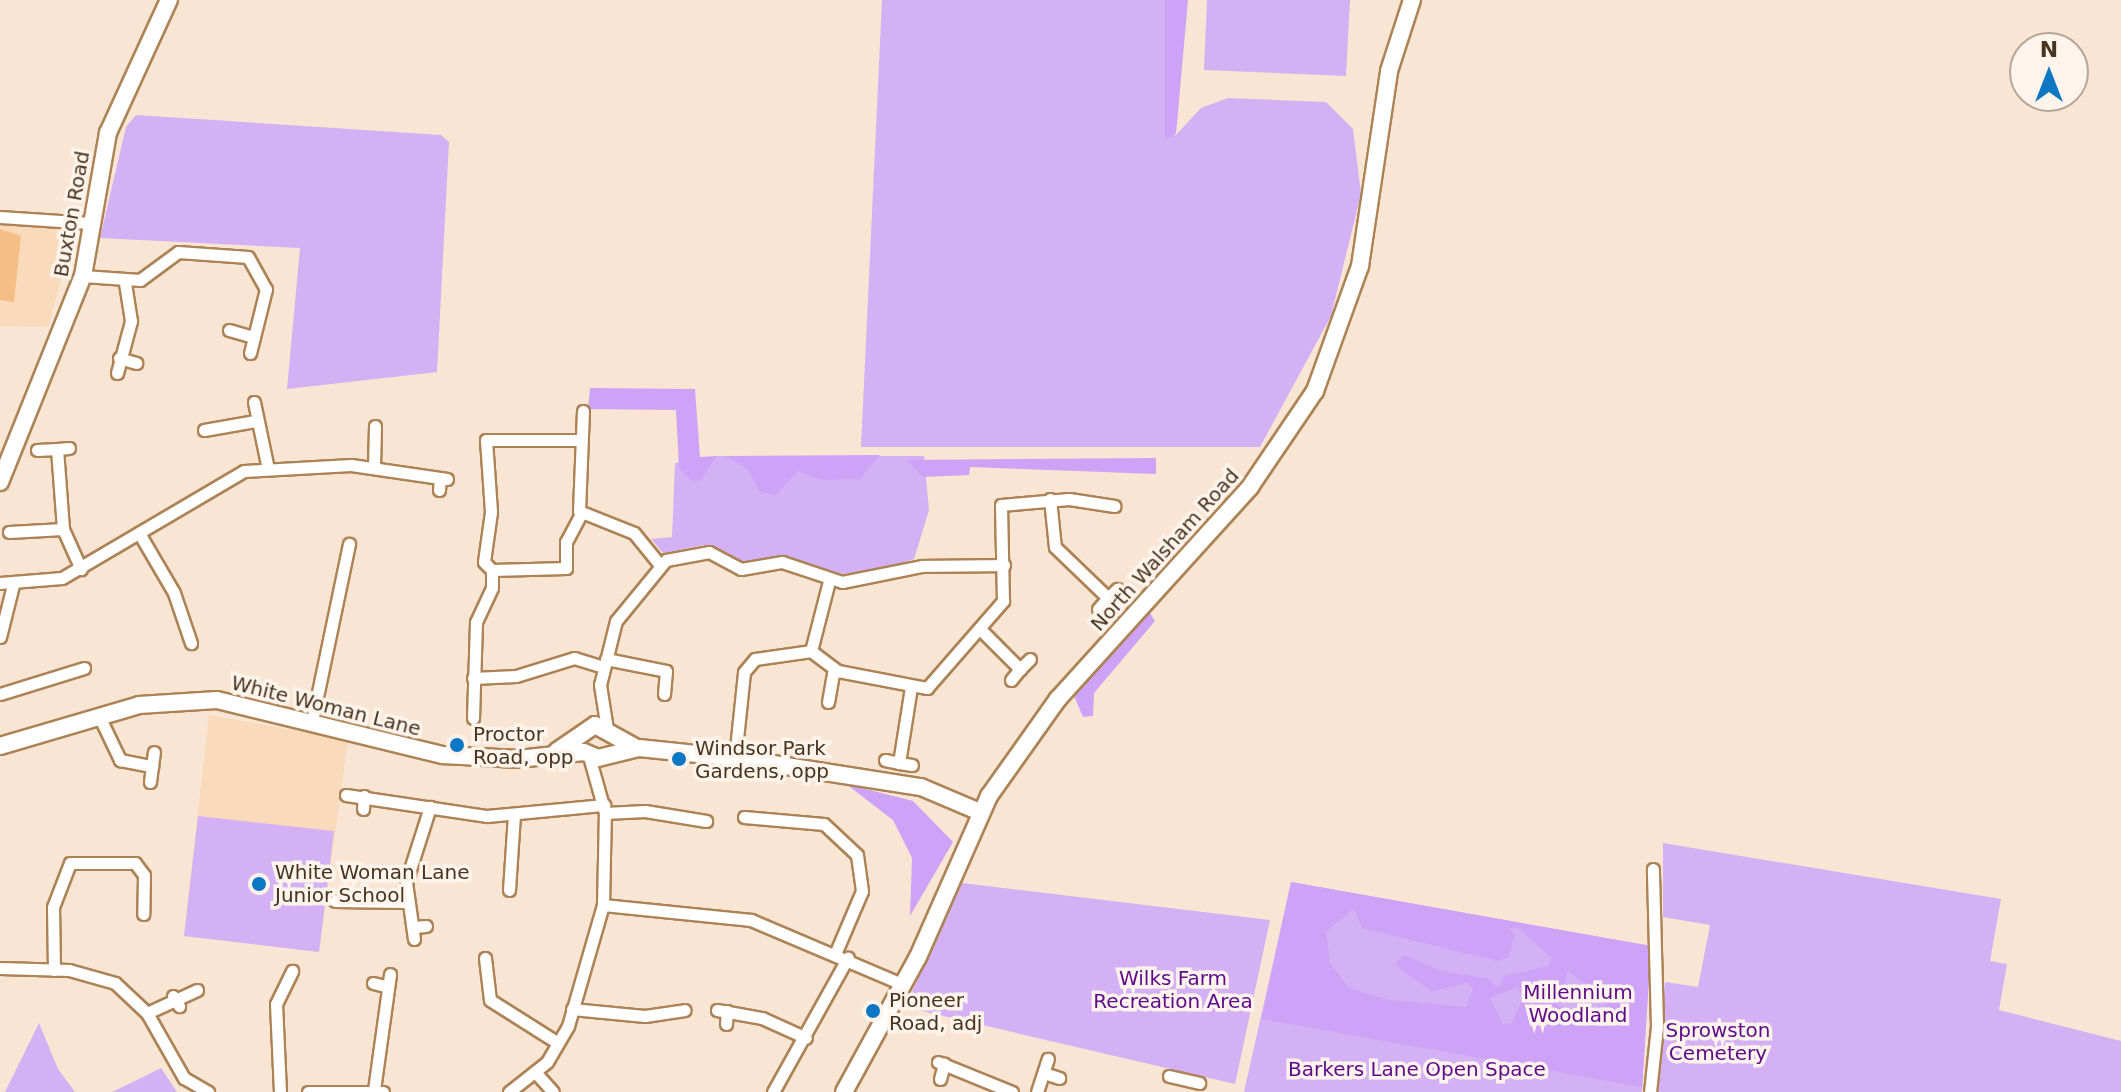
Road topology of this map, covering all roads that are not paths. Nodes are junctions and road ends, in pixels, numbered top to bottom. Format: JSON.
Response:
{"nodes":[{"id":1,"x":169,"y":0,"type":"edge"},
{"id":2,"x":1412,"y":0,"type":"edge"},
{"id":3,"x":0,"y":217,"type":"edge"},
{"id":4,"x":90,"y":223,"type":"junction"},
{"id":5,"x":83,"y":276,"type":"junction"},
{"id":6,"x":125,"y":283,"type":"junction"},
{"id":7,"x":229,"y":330,"type":"dead end"},
{"id":8,"x":254,"y":337,"type":"junction"},
{"id":9,"x":250,"y":353,"type":"dead end"},
{"id":10,"x":119,"y":358,"type":"junction"},
{"id":11,"x":136,"y":363,"type":"dead end"},
{"id":12,"x":117,"y":373,"type":"dead end"},
{"id":13,"x":254,"y":402,"type":"dead end"},
{"id":14,"x":583,"y":411,"type":"dead end"},
{"id":15,"x":255,"y":421,"type":"junction"},
{"id":16,"x":375,"y":426,"type":"dead end"},
{"id":17,"x":204,"y":430,"type":"dead end"},
{"id":18,"x":580,"y":440,"type":"junction"},
{"id":19,"x":37,"y":450,"type":"dead end"},
{"id":20,"x":374,"y":467,"type":"junction"},
{"id":21,"x":268,"y":469,"type":"junction"},
{"id":22,"x":0,"y":482,"type":"edge"},
{"id":23,"x":442,"y":483,"type":"dead end"},
{"id":24,"x":1050,"y":499,"type":"junction"},
{"id":25,"x":1114,"y":506,"type":"dead end"},
{"id":26,"x":581,"y":514,"type":"junction"},
{"id":27,"x":63,"y":529,"type":"junction"},
{"id":28,"x":139,"y":533,"type":"junction"},
{"id":29,"x":14,"y":537,"type":"dead end"},
{"id":30,"x":349,"y":544,"type":"dead end"},
{"id":31,"x":659,"y":564,"type":"junction"},
{"id":32,"x":1004,"y":565,"type":"junction"},
{"id":33,"x":81,"y":569,"type":"junction"},
{"id":34,"x":492,"y":570,"type":"junction"},
{"id":35,"x":829,"y":581,"type":"junction"},
{"id":36,"x":0,"y":583,"type":"edge"},
{"id":37,"x":13,"y":585,"type":"junction"},
{"id":38,"x":1098,"y":609,"type":"dead end"},
{"id":39,"x":980,"y":629,"type":"junction"},
{"id":40,"x":184,"y":636,"type":"dead end"},
{"id":41,"x":0,"y":637,"type":"edge"},
{"id":42,"x":811,"y":651,"type":"junction"},
{"id":43,"x":1030,"y":659,"type":"dead end"},
{"id":44,"x":604,"y":663,"type":"junction"},
{"id":45,"x":84,"y":668,"type":"dead end"},
{"id":46,"x":834,"y":669,"type":"junction"},
{"id":47,"x":1020,"y":669,"type":"junction"},
{"id":48,"x":473,"y":678,"type":"junction"},
{"id":49,"x":1011,"y":680,"type":"dead end"},
{"id":50,"x":911,"y":687,"type":"junction"},
{"id":51,"x":0,"y":694,"type":"edge"},
{"id":52,"x":664,"y":694,"type":"dead end"},
{"id":53,"x":599,"y":699,"type":"junction"},
{"id":54,"x":828,"y":702,"type":"dead end"},
{"id":55,"x":100,"y":718,"type":"junction"},
{"id":56,"x":473,"y":718,"type":"dead end"},
{"id":57,"x":312,"y":721,"type":"junction"},
{"id":58,"x":597,"y":742,"type":"junction"},
{"id":59,"x":0,"y":746,"type":"edge"},
{"id":60,"x":154,"y":752,"type":"dead end"},
{"id":61,"x":735,"y":758,"type":"junction"},
{"id":62,"x":885,"y":760,"type":"dead end"},
{"id":63,"x":899,"y":763,"type":"junction"},
{"id":64,"x":912,"y":765,"type":"dead end"},
{"id":65,"x":152,"y":766,"type":"junction"},
{"id":66,"x":150,"y":782,"type":"dead end"},
{"id":67,"x":346,"y":795,"type":"dead end"},
{"id":68,"x":604,"y":803,"type":"junction"},
{"id":69,"x":430,"y":807,"type":"junction"},
{"id":70,"x":980,"y":812,"type":"junction"},
{"id":71,"x":751,"y":813,"type":"dead end"},
{"id":72,"x":514,"y":815,"type":"junction"},
{"id":73,"x":698,"y":816,"type":"dead end"},
{"id":74,"x":1653,"y":869,"type":"dead end"},
{"id":75,"x":509,"y":890,"type":"dead end"},
{"id":76,"x":335,"y":901,"type":"dead end"},
{"id":77,"x":407,"y":902,"type":"junction"},
{"id":78,"x":603,"y":905,"type":"junction"},
{"id":79,"x":147,"y":909,"type":"dead end"},
{"id":80,"x":418,"y":931,"type":"dead end"},
{"id":81,"x":836,"y":952,"type":"junction"},
{"id":82,"x":848,"y":957,"type":"junction"},
{"id":83,"x":485,"y":958,"type":"dead end"},
{"id":84,"x":0,"y":968,"type":"edge"},
{"id":85,"x":54,"y":970,"type":"junction"},
{"id":86,"x":290,"y":977,"type":"dead end"},
{"id":87,"x":373,"y":983,"type":"dead end"},
{"id":88,"x":904,"y":985,"type":"junction"},
{"id":89,"x":197,"y":990,"type":"dead end"},
{"id":90,"x":572,"y":1009,"type":"junction"},
{"id":91,"x":147,"y":1013,"type":"junction"},
{"id":92,"x":724,"y":1015,"type":"dead end"},
{"id":93,"x":677,"y":1016,"type":"dead end"},
{"id":94,"x":806,"y":1038,"type":"junction"},
{"id":95,"x":558,"y":1043,"type":"junction"},
{"id":96,"x":1048,"y":1059,"type":"dead end"},
{"id":97,"x":536,"y":1073,"type":"junction"},
{"id":98,"x":1044,"y":1073,"type":"junction"},
{"id":99,"x":1169,"y":1076,"type":"dead end"},
{"id":100,"x":1059,"y":1078,"type":"dead end"},
{"id":101,"x":940,"y":1079,"type":"dead end"},
{"id":102,"x":1183,"y":1080,"type":"junction"},
{"id":103,"x":1199,"y":1083,"type":"dead end"},
{"id":104,"x":845,"y":1090,"type":"edge"},
{"id":105,"x":379,"y":1091,"type":"edge"},
{"id":106,"x":208,"y":1092,"type":"edge"},
{"id":107,"x":280,"y":1092,"type":"edge"},
{"id":108,"x":308,"y":1092,"type":"edge"},
{"id":109,"x":509,"y":1092,"type":"edge"},
{"id":110,"x":553,"y":1092,"type":"edge"},
{"id":111,"x":773,"y":1092,"type":"edge"},
{"id":112,"x":1012,"y":1092,"type":"edge"},
{"id":113,"x":1037,"y":1092,"type":"edge"},
{"id":114,"x":1180,"y":1092,"type":"edge"},
{"id":115,"x":1650,"y":1092,"type":"edge"}],
"edges":[{"from":1,"to":4,"type":"street","name":"Buxton Road"},
{"from":2,"to":70,"type":"street","name":"North Walsham Road"},
{"from":3,"to":4,"type":"street"},
{"from":4,"to":5,"type":"street","name":"Buxton Road"},
{"from":5,"to":6,"type":"street"},
{"from":5,"to":22,"type":"street","name":"Buxton Road"},
{"from":6,"to":8,"type":"street"},
{"from":6,"to":10,"type":"street"},
{"from":7,"to":8,"type":"street"},
{"from":8,"to":9,"type":"street"},
{"from":10,"to":11,"type":"street"},
{"from":10,"to":12,"type":"street"},
{"from":13,"to":15,"type":"street"},
{"from":14,"to":18,"type":"street"},
{"from":15,"to":17,"type":"street"},
{"from":15,"to":21,"type":"street"},
{"from":16,"to":20,"type":"street"},
{"from":18,"to":26,"type":"street"},
{"from":18,"to":34,"type":"street"},
{"from":19,"to":27,"type":"street"},
{"from":20,"to":21,"type":"street"},
{"from":20,"to":23,"type":"street"},
{"from":21,"to":28,"type":"street"},
{"from":24,"to":25,"type":"street"},
{"from":24,"to":32,"type":"street"},
{"from":24,"to":38,"type":"street"},
{"from":26,"to":31,"type":"street"},
{"from":26,"to":34,"type":"street"},
{"from":27,"to":29,"type":"street"},
{"from":27,"to":33,"type":"street"},
{"from":28,"to":33,"type":"street"},
{"from":28,"to":40,"type":"street"},
{"from":30,"to":57,"type":"street"},
{"from":31,"to":35,"type":"street"},
{"from":31,"to":44,"type":"street"},
{"from":32,"to":35,"type":"street"},
{"from":32,"to":39,"type":"street"},
{"from":33,"to":37,"type":"street"},
{"from":34,"to":48,"type":"street"},
{"from":35,"to":42,"type":"street"},
{"from":36,"to":37,"type":"street"},
{"from":37,"to":41,"type":"street"},
{"from":39,"to":47,"type":"street"},
{"from":39,"to":50,"type":"street"},
{"from":42,"to":46,"type":"street"},
{"from":42,"to":61,"type":"street"},
{"from":43,"to":47,"type":"street"},
{"from":44,"to":48,"type":"street"},
{"from":44,"to":52,"type":"street"},
{"from":44,"to":53,"type":"street"},
{"from":45,"to":51,"type":"street"},
{"from":46,"to":50,"type":"street"},
{"from":46,"to":54,"type":"street"},
{"from":47,"to":49,"type":"street"},
{"from":48,"to":56,"type":"street"},
{"from":50,"to":63,"type":"street"},
{"from":53,"to":58,"type":"street"},
{"from":53,"to":58,"type":"street"},
{"from":55,"to":57,"type":"street","name":"White Woman Lane"},
{"from":55,"to":59,"type":"street","name":"White Woman Lane"},
{"from":55,"to":65,"type":"street"},
{"from":57,"to":58,"type":"street","name":"White Woman Lane"},
{"from":58,"to":61,"type":"street"},
{"from":58,"to":68,"type":"street"},
{"from":60,"to":65,"type":"street"},
{"from":61,"to":70,"type":"street"},
{"from":62,"to":63,"type":"street"},
{"from":63,"to":64,"type":"street"},
{"from":65,"to":66,"type":"street"},
{"from":67,"to":69,"type":"street"},
{"from":68,"to":72,"type":"street"},
{"from":68,"to":73,"type":"street"},
{"from":68,"to":78,"type":"street"},
{"from":69,"to":72,"type":"street"},
{"from":69,"to":77,"type":"street"},
{"from":70,"to":88,"type":"street","name":"North Walsham Road"},
{"from":71,"to":81,"type":"street"},
{"from":72,"to":75,"type":"street"},
{"from":74,"to":115,"type":"street"},
{"from":76,"to":77,"type":"street"},
{"from":77,"to":80,"type":"street"},
{"from":78,"to":81,"type":"street"},
{"from":78,"to":90,"type":"street"},
{"from":79,"to":85,"type":"street"},
{"from":81,"to":82,"type":"street"},
{"from":82,"to":88,"type":"street"},
{"from":82,"to":94,"type":"street"},
{"from":83,"to":95,"type":"street"},
{"from":84,"to":85,"type":"street"},
{"from":85,"to":91,"type":"street"},
{"from":86,"to":107,"type":"street"},
{"from":87,"to":105,"type":"street"},
{"from":88,"to":104,"type":"street","name":"North Walsham Road"},
{"from":89,"to":91,"type":"street"},
{"from":90,"to":93,"type":"street"},
{"from":90,"to":95,"type":"street"},
{"from":91,"to":106,"type":"street"},
{"from":92,"to":94,"type":"street"},
{"from":94,"to":111,"type":"street"},
{"from":95,"to":97,"type":"street"},
{"from":96,"to":98,"type":"street"},
{"from":97,"to":109,"type":"street"},
{"from":97,"to":110,"type":"street"},
{"from":98,"to":100,"type":"street"},
{"from":98,"to":113,"type":"street"},
{"from":99,"to":102,"type":"street"},
{"from":101,"to":112,"type":"street"},
{"from":102,"to":103,"type":"street"},
{"from":102,"to":114,"type":"street"},
{"from":105,"to":108,"type":"street"}]}
